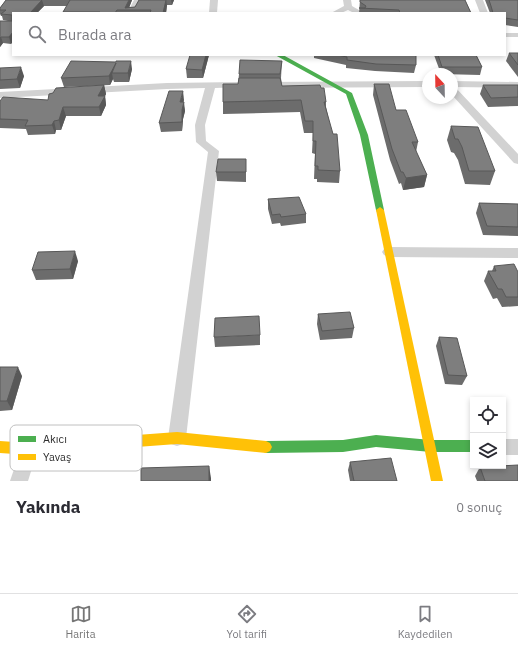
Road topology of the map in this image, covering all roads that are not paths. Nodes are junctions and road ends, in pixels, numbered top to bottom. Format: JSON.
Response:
{"nodes":[{"id":1,"x":138,"y":0,"type":"edge"},
{"id":2,"x":214,"y":0,"type":"edge"},
{"id":3,"x":479,"y":0,"type":"edge"},
{"id":4,"x":348,"y":4,"type":"edge"},
{"id":5,"x":132,"y":12,"type":"edge"},
{"id":6,"x":213,"y":12,"type":"edge"},
{"id":7,"x":336,"y":12,"type":"edge"},
{"id":8,"x":359,"y":12,"type":"edge"},
{"id":9,"x":484,"y":12,"type":"edge"},
{"id":10,"x":506,"y":35,"type":"edge"},
{"id":11,"x":518,"y":35,"type":"edge"},
{"id":12,"x":280,"y":56,"type":"edge"},
{"id":13,"x":332,"y":84,"type":"junction"},
{"id":14,"x":422,"y":84,"type":"edge"},
{"id":15,"x":458,"y":84,"type":"edge"},
{"id":16,"x":211,"y":85,"type":"junction"},
{"id":17,"x":518,"y":85,"type":"edge"},
{"id":18,"x":0,"y":95,"type":"edge"},
{"id":19,"x":458,"y":96,"type":"edge"},
{"id":20,"x":518,"y":161,"type":"edge"},
{"id":21,"x":389,"y":252,"type":"junction"},
{"id":22,"x":518,"y":253,"type":"edge"},
{"id":23,"x":177,"y":438,"type":"junction"},
{"id":24,"x":142,"y":441,"type":"edge"},
{"id":25,"x":431,"y":446,"type":"junction"},
{"id":26,"x":470,"y":446,"type":"edge"},
{"id":27,"x":0,"y":447,"type":"edge"},
{"id":28,"x":506,"y":447,"type":"edge"},
{"id":29,"x":518,"y":447,"type":"edge"},
{"id":30,"x":10,"y":448,"type":"edge"},
{"id":31,"x":22,"y":471,"type":"edge"},
{"id":32,"x":19,"y":481,"type":"edge"},
{"id":33,"x":438,"y":481,"type":"edge"}],
"edges":[{"from":1,"to":5,"type":"street"},
{"from":2,"to":6,"type":"street"},
{"from":3,"to":9,"type":"street"},
{"from":4,"to":7,"type":"street"},
{"from":4,"to":8,"type":"street"},
{"from":10,"to":11,"type":"street"},
{"from":12,"to":13,"type":"street"},
{"from":13,"to":14,"type":"street"},
{"from":13,"to":16,"type":"street"},
{"from":13,"to":21,"type":"street"},
{"from":15,"to":17,"type":"street"},
{"from":16,"to":18,"type":"street"},
{"from":16,"to":23,"type":"street"},
{"from":19,"to":20,"type":"street"},
{"from":21,"to":22,"type":"street"},
{"from":21,"to":25,"type":"street"},
{"from":23,"to":24,"type":"street"},
{"from":23,"to":25,"type":"street"},
{"from":25,"to":26,"type":"street"},
{"from":25,"to":33,"type":"street"},
{"from":27,"to":30,"type":"street"},
{"from":28,"to":29,"type":"street"},
{"from":31,"to":32,"type":"street"}]}
